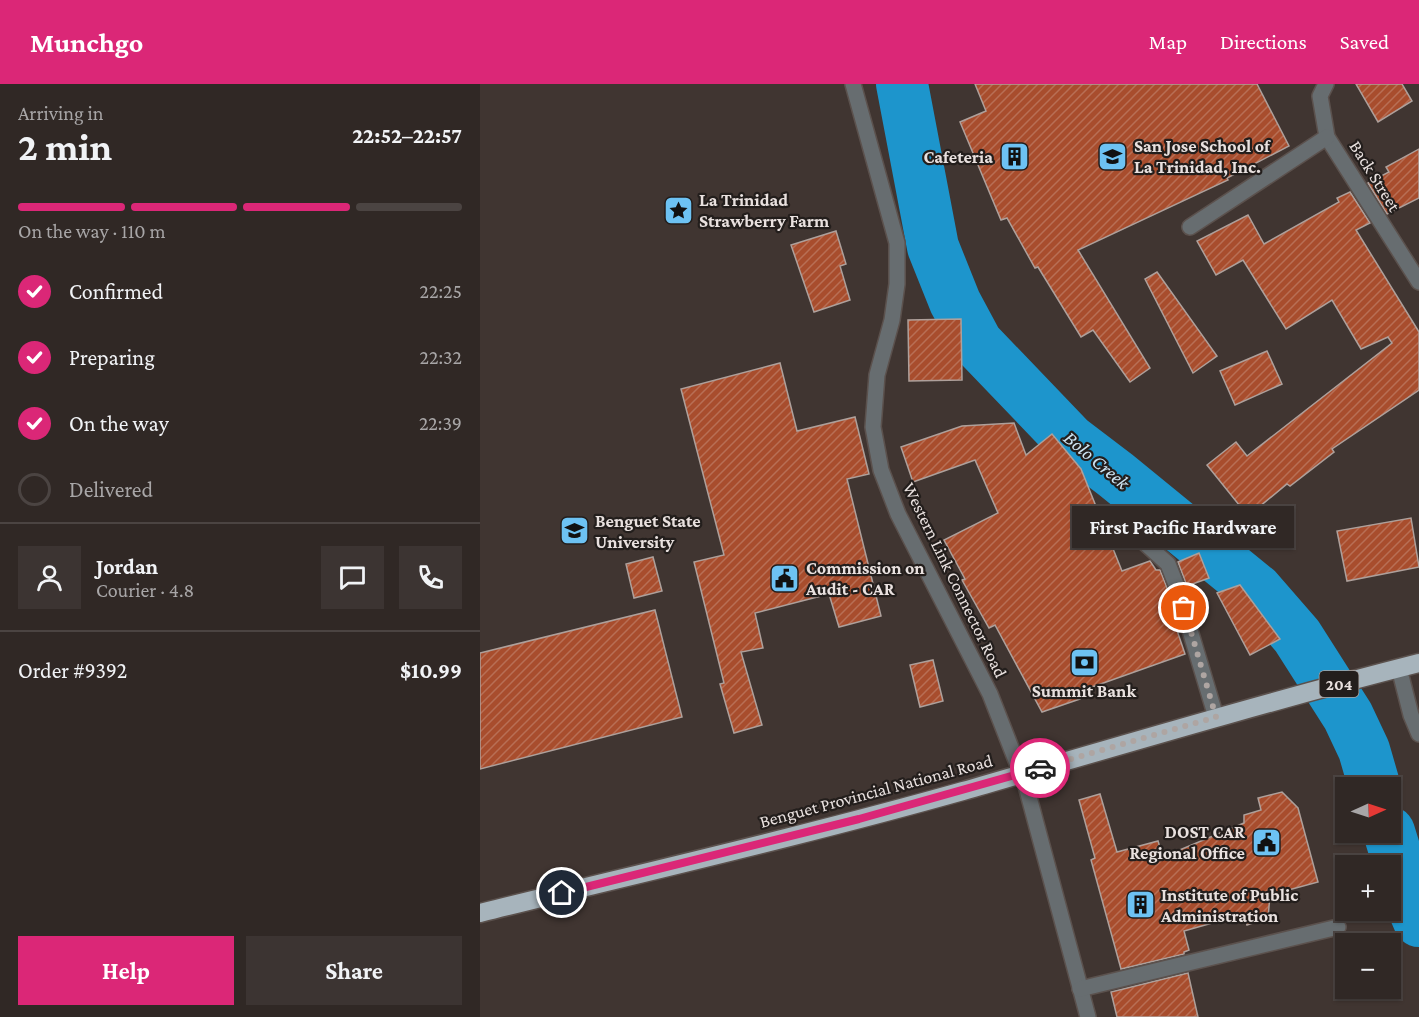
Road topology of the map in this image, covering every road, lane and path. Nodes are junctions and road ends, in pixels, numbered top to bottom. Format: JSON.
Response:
{"nodes":[{"id":1,"x":853,"y":84,"type":"edge"},
{"id":2,"x":1326,"y":84,"type":"edge"},
{"id":3,"x":1327,"y":137,"type":"junction"},
{"id":4,"x":1190,"y":227,"type":"dead end"},
{"id":5,"x":1419,"y":282,"type":"edge"},
{"id":6,"x":1135,"y":534,"type":"dead end"},
{"id":7,"x":1419,"y":663,"type":"edge"},
{"id":8,"x":1395,"y":669,"type":"junction"},
{"id":9,"x":1216,"y":717,"type":"junction"},
{"id":10,"x":1419,"y":734,"type":"edge"},
{"id":11,"x":1021,"y":773,"type":"junction"},
{"id":12,"x":480,"y":914,"type":"edge"},
{"id":13,"x":1338,"y":927,"type":"dead end"},
{"id":14,"x":1080,"y":989,"type":"junction"},
{"id":15,"x":1088,"y":1017,"type":"edge"}],
"edges":[{"from":1,"to":11,"type":"street","name":"Western Link Connector Road"},
{"from":2,"to":3,"type":"street","name":"Back Street"},
{"from":3,"to":4,"type":"street"},
{"from":3,"to":5,"type":"street","name":"Back Street"},
{"from":6,"to":9,"type":"street"},
{"from":7,"to":8,"type":"highway","name":"Benguet Provincial National Road","number":"204"},
{"from":8,"to":9,"type":"highway","name":"Benguet Provincial National Road","number":"204"},
{"from":8,"to":10,"type":"street"},
{"from":9,"to":11,"type":"highway","name":"Benguet Provincial National Road","number":"204"},
{"from":11,"to":12,"type":"highway","name":"Benguet Provincial National Road","number":"204"},
{"from":11,"to":14,"type":"street","name":"Western Link Connector Road"},
{"from":13,"to":14,"type":"street"},
{"from":14,"to":15,"type":"street","name":"Western Link Connector Road"}]}
